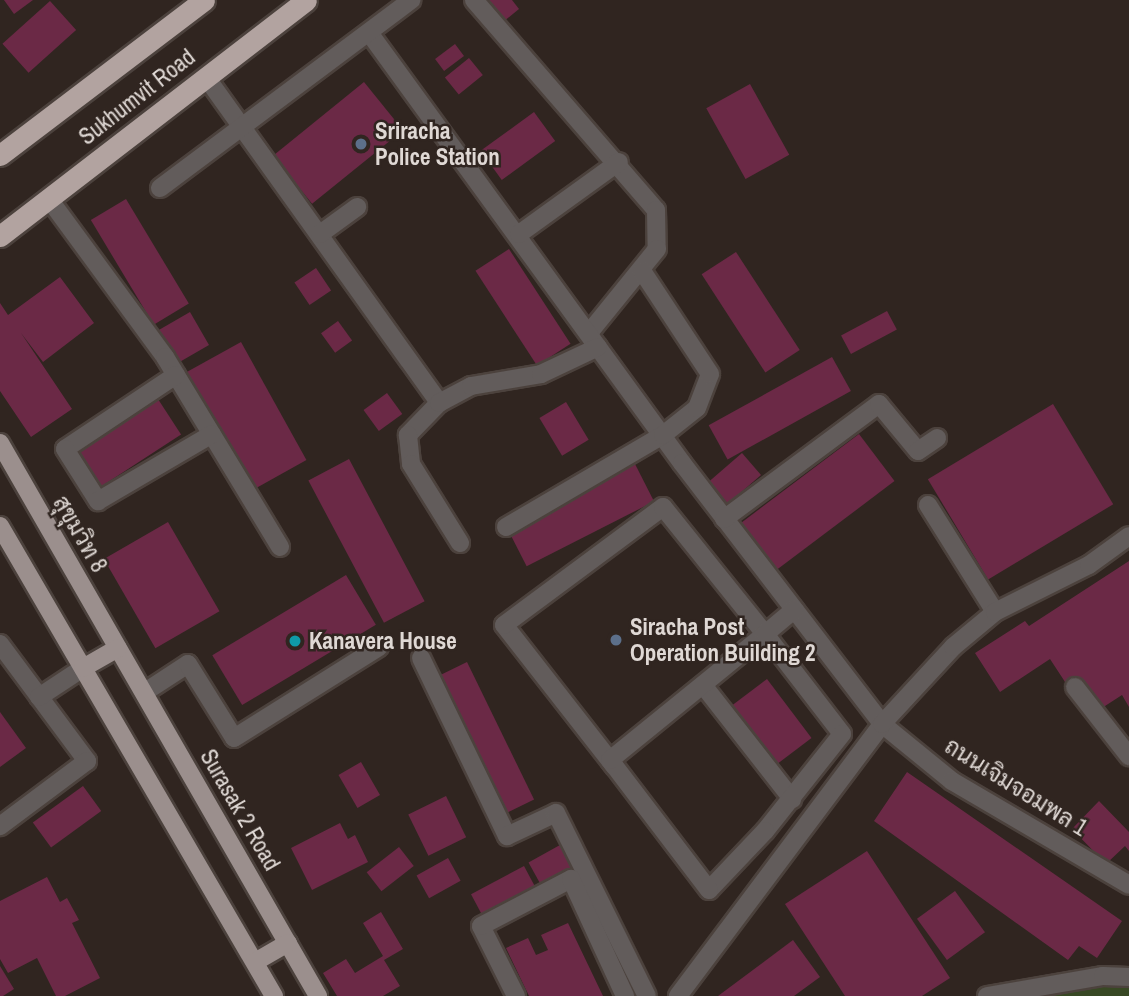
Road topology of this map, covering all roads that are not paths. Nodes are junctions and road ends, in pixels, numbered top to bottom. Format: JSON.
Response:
{"nodes":[{"id":1,"x":204,"y":0,"type":"edge"},
{"id":2,"x":306,"y":0,"type":"edge"},
{"id":3,"x":411,"y":0,"type":"edge"},
{"id":4,"x":474,"y":0,"type":"edge"},
{"id":5,"x":370,"y":34,"type":"junction"},
{"id":6,"x":206,"y":77,"type":"junction"},
{"id":7,"x":244,"y":127,"type":"junction"},
{"id":8,"x":0,"y":155,"type":"edge"},
{"id":9,"x":619,"y":162,"type":"junction"},
{"id":10,"x":160,"y":188,"type":"dead end"},
{"id":11,"x":48,"y":199,"type":"junction"},
{"id":12,"x":357,"y":207,"type":"dead end"},
{"id":13,"x":320,"y":234,"type":"junction"},
{"id":14,"x":519,"y":234,"type":"junction"},
{"id":15,"x":0,"y":236,"type":"edge"},
{"id":16,"x":642,"y":271,"type":"junction"},
{"id":17,"x":593,"y":340,"type":"junction"},
{"id":18,"x":176,"y":375,"type":"junction"},
{"id":19,"x":439,"y":403,"type":"junction"},
{"id":20,"x":212,"y":434,"type":"junction"},
{"id":21,"x":663,"y":435,"type":"junction"},
{"id":22,"x":937,"y":438,"type":"dead end"},
{"id":23,"x":0,"y":443,"type":"edge"},
{"id":24,"x":928,"y":505,"type":"dead end"},
{"id":25,"x":724,"y":519,"type":"junction"},
{"id":26,"x":0,"y":526,"type":"edge"},
{"id":27,"x":506,"y":527,"type":"dead end"},
{"id":28,"x":1129,"y":536,"type":"edge"},
{"id":29,"x":460,"y":543,"type":"dead end"},
{"id":30,"x":280,"y":547,"type":"dead end"},
{"id":31,"x":794,"y":610,"type":"junction"},
{"id":32,"x":995,"y":612,"type":"junction"},
{"id":33,"x":765,"y":634,"type":"junction"},
{"id":34,"x":0,"y":644,"type":"edge"},
{"id":35,"x":379,"y":647,"type":"dead end"},
{"id":36,"x":118,"y":648,"type":"junction"},
{"id":37,"x":421,"y":658,"type":"dead end"},
{"id":38,"x":83,"y":668,"type":"junction"},
{"id":39,"x":703,"y":685,"type":"junction"},
{"id":40,"x":1076,"y":687,"type":"dead end"},
{"id":41,"x":145,"y":692,"type":"junction"},
{"id":42,"x":39,"y":697,"type":"junction"},
{"id":43,"x":882,"y":723,"type":"junction"},
{"id":44,"x":1129,"y":756,"type":"edge"},
{"id":45,"x":615,"y":767,"type":"junction"},
{"id":46,"x":792,"y":799,"type":"junction"},
{"id":47,"x":0,"y":826,"type":"edge"},
{"id":48,"x":1129,"y":885,"type":"edge"},
{"id":49,"x":288,"y":943,"type":"junction"},
{"id":50,"x":255,"y":962,"type":"junction"},
{"id":51,"x":1129,"y":977,"type":"edge"},
{"id":52,"x":274,"y":996,"type":"edge"},
{"id":53,"x":318,"y":996,"type":"edge"},
{"id":54,"x":516,"y":996,"type":"edge"},
{"id":55,"x":625,"y":996,"type":"edge"},
{"id":56,"x":647,"y":996,"type":"edge"},
{"id":57,"x":678,"y":996,"type":"edge"},
{"id":58,"x":987,"y":996,"type":"edge"}],
"edges":[{"from":1,"to":8,"type":"highway","name":"Sukhumvit Road"},
{"from":2,"to":6,"type":"highway","name":"Sukhumvit Road"},
{"from":3,"to":5,"type":"street"},
{"from":4,"to":9,"type":"street"},
{"from":5,"to":7,"type":"street"},
{"from":5,"to":14,"type":"street","name":"ถนนเจิมจอมพล 1"},
{"from":6,"to":7,"type":"street"},
{"from":6,"to":11,"type":"highway","name":"Sukhumvit Road"},
{"from":7,"to":10,"type":"street"},
{"from":7,"to":13,"type":"street"},
{"from":9,"to":14,"type":"street"},
{"from":9,"to":16,"type":"street"},
{"from":11,"to":15,"type":"highway","name":"Sukhumvit Road"},
{"from":11,"to":18,"type":"street"},
{"from":12,"to":13,"type":"street"},
{"from":13,"to":19,"type":"street"},
{"from":14,"to":17,"type":"street","name":"ถนนเจิมจอมพล 1"},
{"from":16,"to":17,"type":"street"},
{"from":16,"to":21,"type":"street"},
{"from":17,"to":19,"type":"street"},
{"from":17,"to":21,"type":"street","name":"ถนนเจิมจอมพล 1"},
{"from":18,"to":20,"type":"street"},
{"from":18,"to":20,"type":"street"},
{"from":19,"to":29,"type":"street"},
{"from":20,"to":30,"type":"street"},
{"from":21,"to":25,"type":"street","name":"ถนนเจิมจอมพล 1"},
{"from":21,"to":27,"type":"street"},
{"from":22,"to":25,"type":"street"},
{"from":23,"to":36,"type":"main road","name":"สุขุมวิท 8"},
{"from":24,"to":32,"type":"street"},
{"from":25,"to":31,"type":"street","name":"ถนนเจิมจอมพล 1"},
{"from":26,"to":38,"type":"main road"},
{"from":28,"to":32,"type":"street"},
{"from":31,"to":33,"type":"street"},
{"from":31,"to":43,"type":"street","name":"ถนนเจิมจอมพล 1"},
{"from":32,"to":43,"type":"street"},
{"from":33,"to":39,"type":"street"},
{"from":33,"to":45,"type":"street"},
{"from":33,"to":46,"type":"street"},
{"from":34,"to":42,"type":"street"},
{"from":35,"to":41,"type":"street"},
{"from":36,"to":38,"type":"main road"},
{"from":36,"to":41,"type":"main road","name":"Surasak 2 Road"},
{"from":37,"to":56,"type":"street"},
{"from":38,"to":42,"type":"street"},
{"from":38,"to":50,"type":"main road"},
{"from":39,"to":45,"type":"street"},
{"from":39,"to":46,"type":"street"},
{"from":40,"to":44,"type":"street"},
{"from":41,"to":49,"type":"main road","name":"Surasak 2 Road"},
{"from":42,"to":47,"type":"street"},
{"from":43,"to":48,"type":"street","name":"ถนนเจิมจอมพล 1"},
{"from":43,"to":57,"type":"street"},
{"from":45,"to":46,"type":"street"},
{"from":49,"to":50,"type":"main road"},
{"from":49,"to":53,"type":"main road","name":"Surasak 2 Road"},
{"from":50,"to":52,"type":"main road"},
{"from":51,"to":58,"type":"street"},
{"from":54,"to":55,"type":"street"}]}
